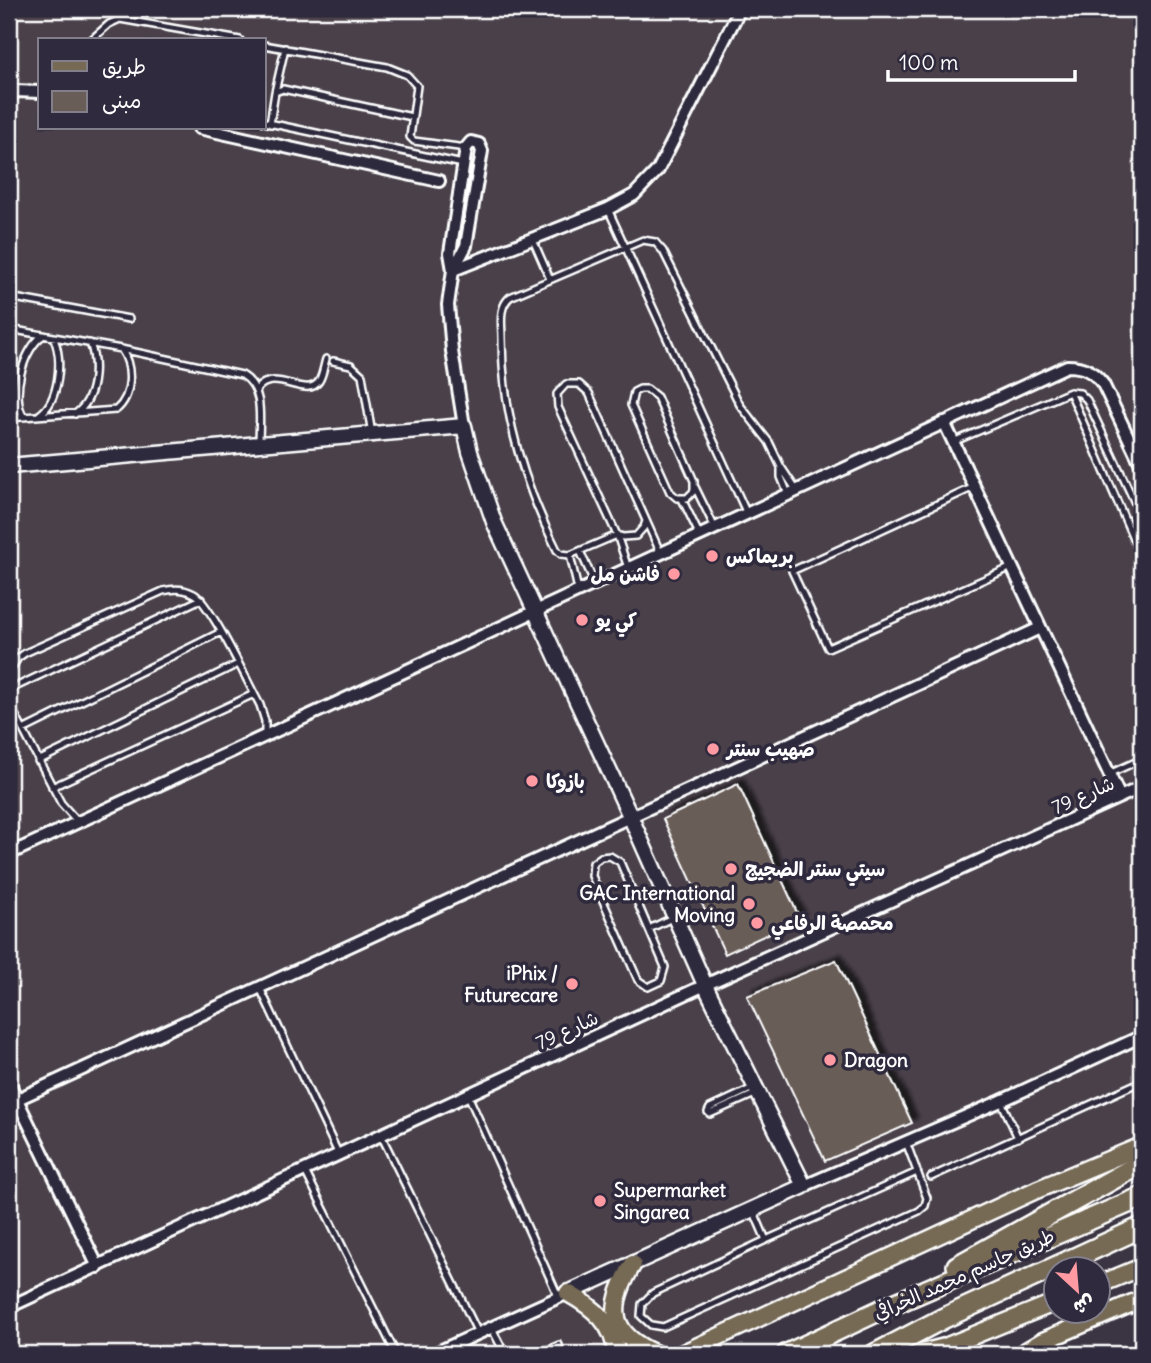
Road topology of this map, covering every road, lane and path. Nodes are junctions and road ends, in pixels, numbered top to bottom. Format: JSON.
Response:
{"nodes":[{"id":1,"x":740,"y":9,"type":"edge"},
{"id":2,"x":206,"y":37,"type":"edge"},
{"id":3,"x":93,"y":38,"type":"edge"},
{"id":4,"x":266,"y":45,"type":"edge"},
{"id":5,"x":285,"y":48,"type":"junction"},
{"id":6,"x":38,"y":92,"type":"edge"},
{"id":7,"x":275,"y":92,"type":"junction"},
{"id":8,"x":9,"y":99,"type":"edge"},
{"id":9,"x":412,"y":117,"type":"junction"},
{"id":10,"x":267,"y":123,"type":"edge"},
{"id":11,"x":208,"y":130,"type":"edge"},
{"id":12,"x":466,"y":148,"type":"junction"},
{"id":13,"x":463,"y":164,"type":"junction"},
{"id":14,"x":439,"y":181,"type":"dead end"},
{"id":15,"x":608,"y":209,"type":"junction"},
{"id":16,"x":533,"y":240,"type":"junction"},
{"id":17,"x":625,"y":247,"type":"junction"},
{"id":18,"x":453,"y":270,"type":"junction"},
{"id":19,"x":550,"y":279,"type":"junction"},
{"id":20,"x":9,"y":297,"type":"edge"},
{"id":21,"x":129,"y":319,"type":"dead end"},
{"id":22,"x":9,"y":329,"type":"edge"},
{"id":23,"x":44,"y":335,"type":"junction"},
{"id":24,"x":53,"y":337,"type":"junction"},
{"id":25,"x":90,"y":343,"type":"junction"},
{"id":26,"x":121,"y":349,"type":"junction"},
{"id":27,"x":326,"y":359,"type":"dead end"},
{"id":28,"x":333,"y":361,"type":"dead end"},
{"id":29,"x":257,"y":389,"type":"junction"},
{"id":30,"x":1070,"y":392,"type":"junction"},
{"id":31,"x":75,"y":414,"type":"junction"},
{"id":32,"x":37,"y":416,"type":"junction"},
{"id":33,"x":24,"y":417,"type":"junction"},
{"id":34,"x":9,"y":418,"type":"edge"},
{"id":35,"x":944,"y":422,"type":"junction"},
{"id":36,"x":464,"y":426,"type":"junction"},
{"id":37,"x":372,"y":434,"type":"junction"},
{"id":38,"x":953,"y":442,"type":"junction"},
{"id":39,"x":259,"y":443,"type":"junction"},
{"id":40,"x":9,"y":466,"type":"edge"},
{"id":41,"x":1142,"y":466,"type":"edge"},
{"id":42,"x":695,"y":486,"type":"junction"},
{"id":43,"x":974,"y":487,"type":"junction"},
{"id":44,"x":793,"y":493,"type":"junction"},
{"id":45,"x":682,"y":499,"type":"junction"},
{"id":46,"x":747,"y":514,"type":"junction"},
{"id":47,"x":1142,"y":518,"type":"edge"},
{"id":48,"x":646,"y":521,"type":"junction"},
{"id":49,"x":715,"y":528,"type":"junction"},
{"id":50,"x":617,"y":535,"type":"junction"},
{"id":51,"x":700,"y":536,"type":"junction"},
{"id":52,"x":580,"y":551,"type":"junction"},
{"id":53,"x":1142,"y":553,"type":"edge"},
{"id":54,"x":661,"y":554,"type":"junction"},
{"id":55,"x":570,"y":555,"type":"junction"},
{"id":56,"x":1012,"y":567,"type":"junction"},
{"id":57,"x":628,"y":569,"type":"junction"},
{"id":58,"x":595,"y":584,"type":"junction"},
{"id":59,"x":578,"y":593,"type":"junction"},
{"id":60,"x":201,"y":599,"type":"junction"},
{"id":61,"x":536,"y":612,"type":"junction"},
{"id":62,"x":1041,"y":628,"type":"junction"},
{"id":63,"x":221,"y":632,"type":"junction"},
{"id":64,"x":238,"y":664,"type":"junction"},
{"id":65,"x":9,"y":672,"type":"edge"},
{"id":66,"x":9,"y":690,"type":"edge"},
{"id":67,"x":254,"y":694,"type":"junction"},
{"id":68,"x":9,"y":703,"type":"edge"},
{"id":69,"x":23,"y":730,"type":"junction"},
{"id":70,"x":265,"y":737,"type":"junction"},
{"id":71,"x":1142,"y":759,"type":"edge"},
{"id":72,"x":38,"y":761,"type":"junction"},
{"id":73,"x":1109,"y":774,"type":"junction"},
{"id":74,"x":52,"y":787,"type":"junction"},
{"id":75,"x":1142,"y":787,"type":"edge"},
{"id":76,"x":1120,"y":797,"type":"junction"},
{"id":77,"x":631,"y":818,"type":"junction"},
{"id":78,"x":78,"y":822,"type":"junction"},
{"id":79,"x":9,"y":854,"type":"edge"},
{"id":80,"x":675,"y":917,"type":"junction"},
{"id":81,"x":649,"y":929,"type":"junction"},
{"id":82,"x":705,"y":985,"type":"junction"},
{"id":83,"x":260,"y":988,"type":"junction"},
{"id":84,"x":1142,"y":1037,"type":"edge"},
{"id":85,"x":1142,"y":1081,"type":"edge"},
{"id":86,"x":9,"y":1083,"type":"edge"},
{"id":87,"x":757,"y":1090,"type":"junction"},
{"id":88,"x":468,"y":1095,"type":"junction"},
{"id":89,"x":1001,"y":1101,"type":"junction"},
{"id":90,"x":13,"y":1102,"type":"edge"},
{"id":91,"x":381,"y":1135,"type":"junction"},
{"id":92,"x":1018,"y":1138,"type":"junction"},
{"id":93,"x":906,"y":1142,"type":"junction"},
{"id":94,"x":1142,"y":1146,"type":"edge"},
{"id":95,"x":339,"y":1155,"type":"junction"},
{"id":96,"x":1142,"y":1163,"type":"edge"},
{"id":97,"x":305,"y":1171,"type":"junction"},
{"id":98,"x":917,"y":1172,"type":"junction"},
{"id":99,"x":931,"y":1177,"type":"dead end"},
{"id":100,"x":804,"y":1186,"type":"junction"},
{"id":101,"x":1142,"y":1197,"type":"edge"},
{"id":102,"x":753,"y":1209,"type":"junction"},
{"id":103,"x":1142,"y":1227,"type":"edge"},
{"id":104,"x":766,"y":1240,"type":"junction"},
{"id":105,"x":633,"y":1264,"type":"junction"},
{"id":106,"x":98,"y":1267,"type":"junction"},
{"id":107,"x":1142,"y":1267,"type":"edge"},
{"id":108,"x":1112,"y":1279,"type":"edge"},
{"id":109,"x":563,"y":1294,"type":"junction"},
{"id":110,"x":1142,"y":1299,"type":"edge"},
{"id":111,"x":9,"y":1307,"type":"edge"},
{"id":112,"x":887,"y":1307,"type":"junction"},
{"id":113,"x":1042,"y":1308,"type":"edge"},
{"id":114,"x":491,"y":1327,"type":"junction"},
{"id":115,"x":478,"y":1333,"type":"junction"},
{"id":116,"x":559,"y":1345,"type":"dead end"},
{"id":117,"x":396,"y":1354,"type":"edge"},
{"id":118,"x":433,"y":1354,"type":"edge"},
{"id":119,"x":505,"y":1354,"type":"edge"},
{"id":120,"x":538,"y":1354,"type":"edge"},
{"id":121,"x":616,"y":1354,"type":"edge"},
{"id":122,"x":656,"y":1354,"type":"edge"},
{"id":123,"x":681,"y":1354,"type":"edge"},
{"id":124,"x":787,"y":1354,"type":"edge"},
{"id":125,"x":875,"y":1354,"type":"edge"},
{"id":126,"x":918,"y":1354,"type":"edge"},
{"id":127,"x":1020,"y":1354,"type":"edge"}],
"edges":[{"from":1,"to":15,"type":"street"},
{"from":2,"to":3,"type":"lane"},
{"from":4,"to":5,"type":"lane"},
{"from":5,"to":7,"type":"lane"},
{"from":5,"to":9,"type":"lane"},
{"from":6,"to":8,"type":"street"},
{"from":7,"to":9,"type":"lane"},
{"from":7,"to":10,"type":"lane"},
{"from":9,"to":12,"type":"lane"},
{"from":10,"to":13,"type":"lane"},
{"from":11,"to":14,"type":"street"},
{"from":12,"to":13,"type":"street"},
{"from":12,"to":18,"type":"street"},
{"from":13,"to":18,"type":"street"},
{"from":15,"to":16,"type":"street"},
{"from":15,"to":17,"type":"lane"},
{"from":16,"to":18,"type":"street"},
{"from":16,"to":19,"type":"lane"},
{"from":17,"to":19,"type":"lane"},
{"from":17,"to":44,"type":"lane"},
{"from":17,"to":46,"type":"lane"},
{"from":18,"to":36,"type":"street"},
{"from":19,"to":55,"type":"lane"},
{"from":20,"to":21,"type":"lane"},
{"from":22,"to":23,"type":"lane"},
{"from":23,"to":24,"type":"lane"},
{"from":23,"to":33,"type":"lane"},
{"from":24,"to":25,"type":"lane"},
{"from":24,"to":32,"type":"lane"},
{"from":25,"to":26,"type":"lane"},
{"from":25,"to":31,"type":"lane"},
{"from":26,"to":29,"type":"lane"},
{"from":26,"to":31,"type":"lane"},
{"from":27,"to":29,"type":"lane"},
{"from":28,"to":37,"type":"lane"},
{"from":29,"to":39,"type":"lane"},
{"from":30,"to":38,"type":"lane"},
{"from":30,"to":47,"type":"lane"},
{"from":30,"to":53,"type":"lane"},
{"from":31,"to":32,"type":"lane"},
{"from":32,"to":33,"type":"lane"},
{"from":33,"to":34,"type":"lane"},
{"from":35,"to":38,"type":"street"},
{"from":35,"to":41,"type":"street"},
{"from":35,"to":44,"type":"street"},
{"from":36,"to":37,"type":"street"},
{"from":36,"to":61,"type":"street"},
{"from":37,"to":39,"type":"street"},
{"from":38,"to":43,"type":"street"},
{"from":39,"to":40,"type":"street"},
{"from":42,"to":45,"type":"lane"},
{"from":42,"to":45,"type":"lane"},
{"from":42,"to":49,"type":"lane"},
{"from":43,"to":56,"type":"street"},
{"from":43,"to":56,"type":"lane"},
{"from":44,"to":46,"type":"street"},
{"from":45,"to":51,"type":"lane"},
{"from":46,"to":49,"type":"street"},
{"from":48,"to":50,"type":"lane"},
{"from":48,"to":50,"type":"lane"},
{"from":48,"to":54,"type":"lane"},
{"from":49,"to":51,"type":"street"},
{"from":50,"to":52,"type":"lane"},
{"from":50,"to":57,"type":"lane"},
{"from":51,"to":54,"type":"street"},
{"from":52,"to":55,"type":"lane"},
{"from":52,"to":58,"type":"lane"},
{"from":54,"to":57,"type":"street"},
{"from":55,"to":59,"type":"lane"},
{"from":56,"to":62,"type":"street"},
{"from":57,"to":58,"type":"street"},
{"from":58,"to":59,"type":"street"},
{"from":59,"to":61,"type":"street"},
{"from":60,"to":63,"type":"lane"},
{"from":60,"to":65,"type":"lane"},
{"from":60,"to":66,"type":"lane"},
{"from":61,"to":70,"type":"street"},
{"from":61,"to":77,"type":"street"},
{"from":62,"to":73,"type":"street"},
{"from":62,"to":77,"type":"street"},
{"from":63,"to":64,"type":"lane"},
{"from":63,"to":69,"type":"lane"},
{"from":64,"to":67,"type":"lane"},
{"from":64,"to":72,"type":"lane"},
{"from":67,"to":70,"type":"lane"},
{"from":67,"to":74,"type":"lane"},
{"from":68,"to":69,"type":"lane"},
{"from":69,"to":72,"type":"lane"},
{"from":70,"to":78,"type":"street"},
{"from":71,"to":73,"type":"lane"},
{"from":72,"to":74,"type":"lane"},
{"from":73,"to":76,"type":"street"},
{"from":74,"to":78,"type":"lane"},
{"from":75,"to":76,"type":"street","name":"شارع 79"},
{"from":76,"to":82,"type":"street","name":"شارع 79"},
{"from":77,"to":80,"type":"street"},
{"from":77,"to":83,"type":"street"},
{"from":78,"to":79,"type":"street"},
{"from":80,"to":81,"type":"lane"},
{"from":80,"to":82,"type":"street"},
{"from":81,"to":81,"type":"lane"},
{"from":82,"to":87,"type":"street"},
{"from":82,"to":88,"type":"street","name":"شارع 79"},
{"from":83,"to":90,"type":"street"},
{"from":83,"to":95,"type":"lane"},
{"from":84,"to":89,"type":"street"},
{"from":85,"to":92,"type":"lane"},
{"from":86,"to":90,"type":"street"},
{"from":87,"to":87,"type":"lane"},
{"from":87,"to":100,"type":"street"},
{"from":88,"to":91,"type":"street","name":"شارع 79"},
{"from":88,"to":109,"type":"lane"},
{"from":89,"to":92,"type":"lane"},
{"from":89,"to":93,"type":"street"},
{"from":90,"to":106,"type":"street"},
{"from":91,"to":95,"type":"street","name":"شارع 79"},
{"from":91,"to":115,"type":"lane"},
{"from":92,"to":99,"type":"lane"},
{"from":93,"to":98,"type":"lane"},
{"from":93,"to":100,"type":"street"},
{"from":94,"to":123,"type":"main road"},
{"from":95,"to":97,"type":"street","name":"شارع 79"},
{"from":96,"to":112,"type":"highway"},
{"from":97,"to":106,"type":"street","name":"شارع 79"},
{"from":97,"to":117,"type":"lane"},
{"from":98,"to":104,"type":"lane"},
{"from":98,"to":104,"type":"lane"},
{"from":100,"to":102,"type":"street"},
{"from":101,"to":112,"type":"highway","name":"طريق جاسم محمد الخرافي"},
{"from":102,"to":104,"type":"lane"},
{"from":102,"to":105,"type":"street"},
{"from":103,"to":125,"type":"highway","name":"طريق جاسم محمد الخرافي"},
{"from":105,"to":109,"type":"street"},
{"from":105,"to":122,"type":"main road"},
{"from":106,"to":111,"type":"street","name":"شارع 79"},
{"from":107,"to":108,"type":"main road"},
{"from":109,"to":114,"type":"street"},
{"from":109,"to":121,"type":"main road"},
{"from":110,"to":127,"type":"main road"},
{"from":112,"to":124,"type":"highway","name":"طريق جاسم محمد الخرافي"},
{"from":113,"to":126,"type":"main road"},
{"from":114,"to":115,"type":"street"},
{"from":114,"to":119,"type":"lane"},
{"from":115,"to":118,"type":"street"},
{"from":116,"to":120,"type":"lane"}]}
